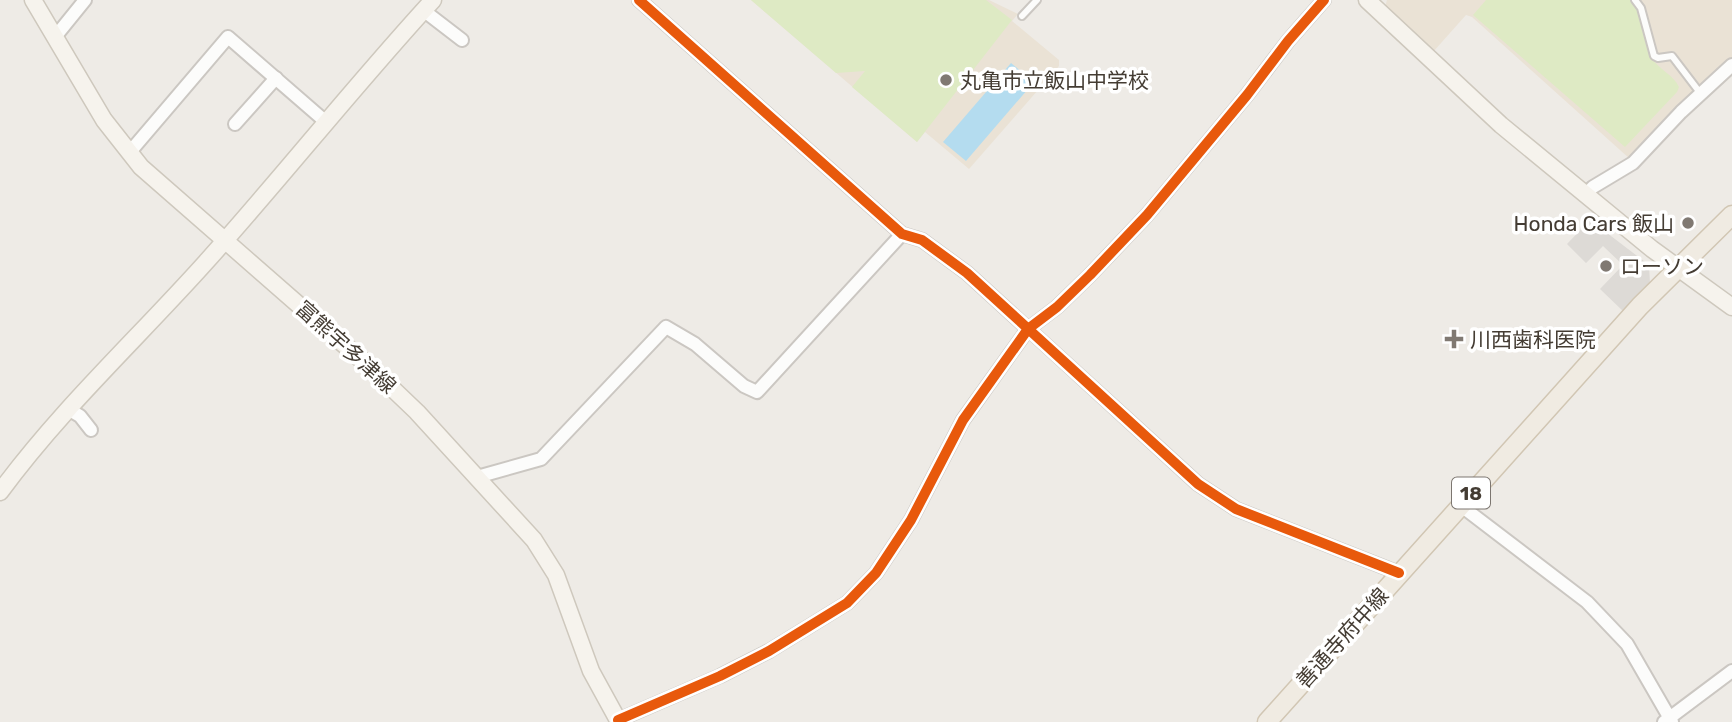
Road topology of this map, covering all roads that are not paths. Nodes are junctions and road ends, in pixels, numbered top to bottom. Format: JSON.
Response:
{"nodes":[{"id":1,"x":33,"y":0,"type":"edge"},
{"id":2,"x":85,"y":0,"type":"edge"},
{"id":3,"x":639,"y":0,"type":"edge"},
{"id":4,"x":1037,"y":0,"type":"edge"},
{"id":5,"x":1324,"y":0,"type":"edge"},
{"id":6,"x":1367,"y":0,"type":"edge"},
{"id":7,"x":1635,"y":0,"type":"edge"},
{"id":8,"x":428,"y":5,"type":"edge"},
{"id":9,"x":1022,"y":16,"type":"dead end"},
{"id":10,"x":55,"y":37,"type":"junction"},
{"id":11,"x":462,"y":40,"type":"dead end"},
{"id":12,"x":1732,"y":65,"type":"edge"},
{"id":13,"x":276,"y":78,"type":"junction"},
{"id":14,"x":1700,"y":94,"type":"junction"},
{"id":15,"x":326,"y":122,"type":"junction"},
{"id":16,"x":235,"y":124,"type":"dead end"},
{"id":17,"x":129,"y":153,"type":"junction"},
{"id":18,"x":1585,"y":195,"type":"junction"},
{"id":19,"x":1732,"y":215,"type":"edge"},
{"id":20,"x":902,"y":234,"type":"junction"},
{"id":21,"x":226,"y":240,"type":"junction"},
{"id":22,"x":1678,"y":268,"type":"junction"},
{"id":23,"x":1732,"y":307,"type":"edge"},
{"id":24,"x":1028,"y":329,"type":"junction"},
{"id":25,"x":68,"y":409,"type":"junction"},
{"id":26,"x":91,"y":430,"type":"dead end"},
{"id":27,"x":477,"y":477,"type":"junction"},
{"id":28,"x":0,"y":492,"type":"edge"},
{"id":29,"x":1460,"y":505,"type":"junction"},
{"id":30,"x":1399,"y":573,"type":"junction"},
{"id":31,"x":1732,"y":671,"type":"edge"},
{"id":32,"x":1668,"y":720,"type":"edge"},
{"id":33,"x":618,"y":721,"type":"edge"},
{"id":34,"x":1267,"y":722,"type":"edge"}],
"edges":[{"from":1,"to":10,"type":"street","name":"富熊宇多津線"},
{"from":2,"to":10,"type":"street"},
{"from":3,"to":20,"type":"street"},
{"from":4,"to":9,"type":"lane"},
{"from":5,"to":24,"type":"street"},
{"from":6,"to":18,"type":"street"},
{"from":7,"to":14,"type":"lane"},
{"from":8,"to":11,"type":"street"},
{"from":8,"to":15,"type":"street"},
{"from":10,"to":17,"type":"street","name":"富熊宇多津線"},
{"from":12,"to":14,"type":"street"},
{"from":13,"to":15,"type":"street"},
{"from":13,"to":16,"type":"street"},
{"from":13,"to":17,"type":"street"},
{"from":14,"to":18,"type":"street"},
{"from":15,"to":21,"type":"street"},
{"from":17,"to":21,"type":"street","name":"富熊宇多津線"},
{"from":18,"to":22,"type":"street"},
{"from":19,"to":22,"type":"main road","name":"善通寺府中線","number":"18"},
{"from":20,"to":24,"type":"street"},
{"from":20,"to":27,"type":"street"},
{"from":21,"to":25,"type":"street"},
{"from":21,"to":27,"type":"street","name":"富熊宇多津線"},
{"from":22,"to":23,"type":"street"},
{"from":22,"to":29,"type":"main road","name":"善通寺府中線","number":"18"},
{"from":24,"to":30,"type":"street"},
{"from":24,"to":33,"type":"street"},
{"from":25,"to":26,"type":"street"},
{"from":25,"to":28,"type":"street"},
{"from":27,"to":33,"type":"street","name":"富熊宇多津線"},
{"from":29,"to":30,"type":"main road","name":"善通寺府中線","number":"18"},
{"from":29,"to":32,"type":"street"},
{"from":30,"to":34,"type":"main road","name":"善通寺府中線","number":"18"},
{"from":31,"to":32,"type":"street"}]}
